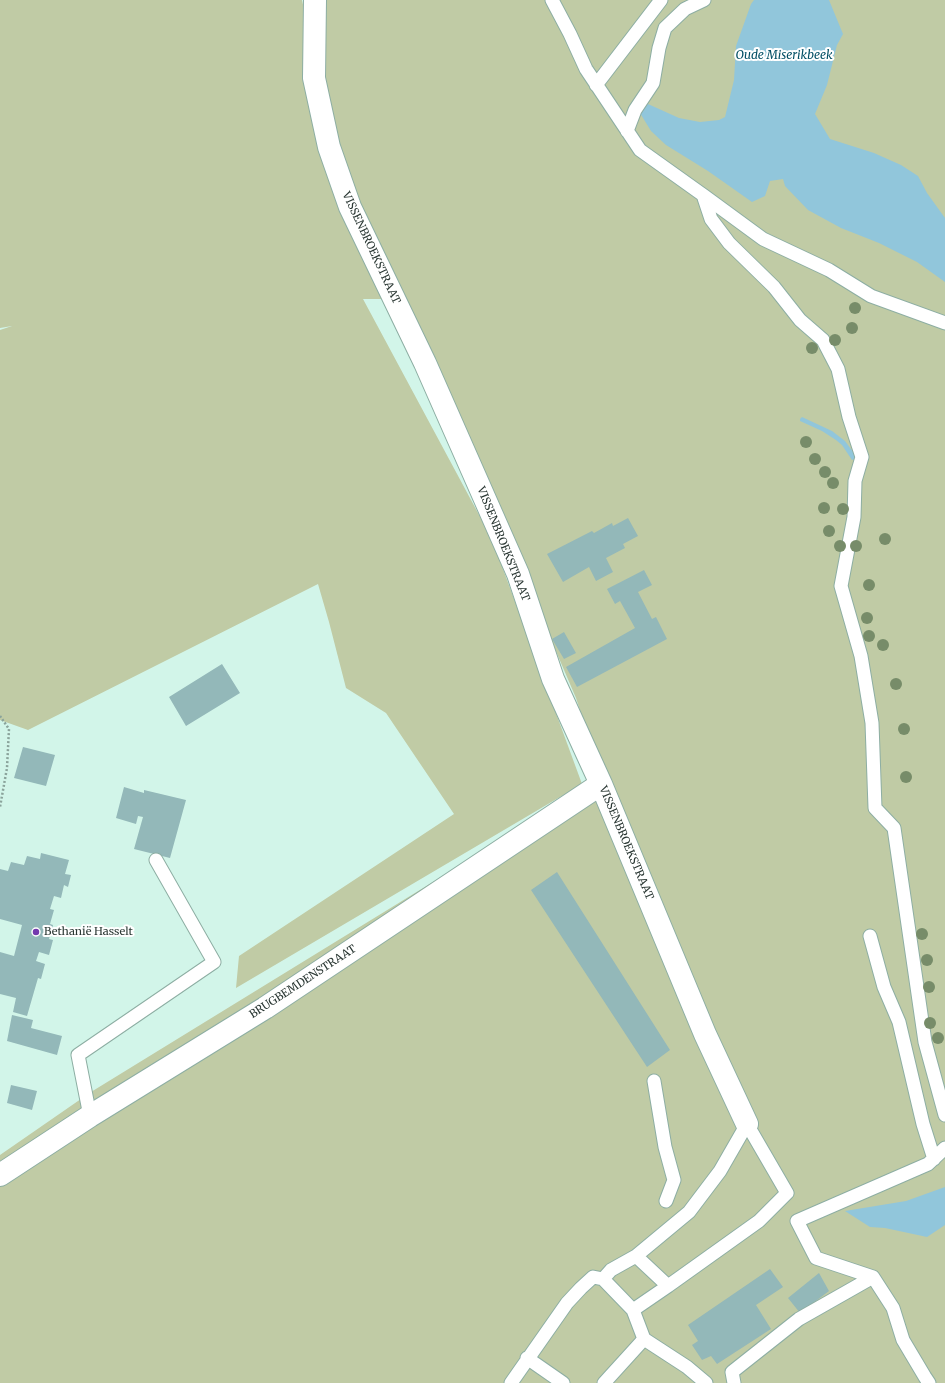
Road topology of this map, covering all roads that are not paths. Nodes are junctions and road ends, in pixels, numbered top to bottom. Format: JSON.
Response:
{"nodes":[{"id":1,"x":315,"y":0,"type":"edge"},
{"id":2,"x":552,"y":0,"type":"edge"},
{"id":3,"x":661,"y":0,"type":"edge"},
{"id":4,"x":704,"y":0,"type":"edge"},
{"id":5,"x":596,"y":85,"type":"junction"},
{"id":6,"x":627,"y":131,"type":"junction"},
{"id":7,"x":703,"y":195,"type":"junction"},
{"id":8,"x":945,"y":323,"type":"edge"},
{"id":9,"x":601,"y":784,"type":"junction"},
{"id":10,"x":156,"y":860,"type":"dead end"},
{"id":11,"x":870,"y":936,"type":"dead end"},
{"id":12,"x":654,"y":1081,"type":"dead end"},
{"id":13,"x":945,"y":1115,"type":"edge"},
{"id":14,"x":90,"y":1116,"type":"junction"},
{"id":15,"x":747,"y":1124,"type":"junction"},
{"id":16,"x":945,"y":1148,"type":"edge"},
{"id":17,"x":934,"y":1159,"type":"junction"},
{"id":18,"x":0,"y":1175,"type":"edge"},
{"id":19,"x":666,"y":1202,"type":"dead end"},
{"id":20,"x":636,"y":1256,"type":"junction"},
{"id":21,"x":873,"y":1277,"type":"junction"},
{"id":22,"x":603,"y":1278,"type":"junction"},
{"id":23,"x":668,"y":1286,"type":"junction"},
{"id":24,"x":633,"y":1310,"type":"junction"},
{"id":25,"x":644,"y":1339,"type":"junction"},
{"id":26,"x":527,"y":1358,"type":"junction"},
{"id":27,"x":511,"y":1383,"type":"edge"},
{"id":28,"x":563,"y":1383,"type":"edge"},
{"id":29,"x":604,"y":1383,"type":"edge"},
{"id":30,"x":706,"y":1383,"type":"edge"},
{"id":31,"x":734,"y":1383,"type":"edge"},
{"id":32,"x":930,"y":1383,"type":"edge"}],
"edges":[{"from":1,"to":9,"type":"street","name":"VISSENBROEKSTRAAT"},
{"from":2,"to":5,"type":"lane"},
{"from":3,"to":5,"type":"lane"},
{"from":4,"to":6,"type":"lane"},
{"from":5,"to":6,"type":"lane"},
{"from":6,"to":7,"type":"lane"},
{"from":7,"to":8,"type":"lane"},
{"from":7,"to":13,"type":"lane"},
{"from":9,"to":14,"type":"street","name":"BRUGBEMDENSTRAAT"},
{"from":9,"to":15,"type":"street","name":"VISSENBROEKSTRAAT"},
{"from":10,"to":14,"type":"lane"},
{"from":11,"to":17,"type":"lane"},
{"from":12,"to":19,"type":"lane"},
{"from":14,"to":18,"type":"street","name":"BRUGBEMDENSTRAAT"},
{"from":15,"to":20,"type":"lane"},
{"from":15,"to":23,"type":"lane"},
{"from":16,"to":17,"type":"lane"},
{"from":17,"to":21,"type":"lane"},
{"from":20,"to":22,"type":"lane"},
{"from":20,"to":23,"type":"lane"},
{"from":21,"to":31,"type":"lane"},
{"from":21,"to":32,"type":"lane"},
{"from":22,"to":24,"type":"lane"},
{"from":22,"to":26,"type":"lane"},
{"from":23,"to":24,"type":"lane"},
{"from":24,"to":25,"type":"lane"},
{"from":25,"to":29,"type":"lane"},
{"from":25,"to":30,"type":"lane"},
{"from":26,"to":27,"type":"lane"},
{"from":26,"to":28,"type":"lane"}]}
